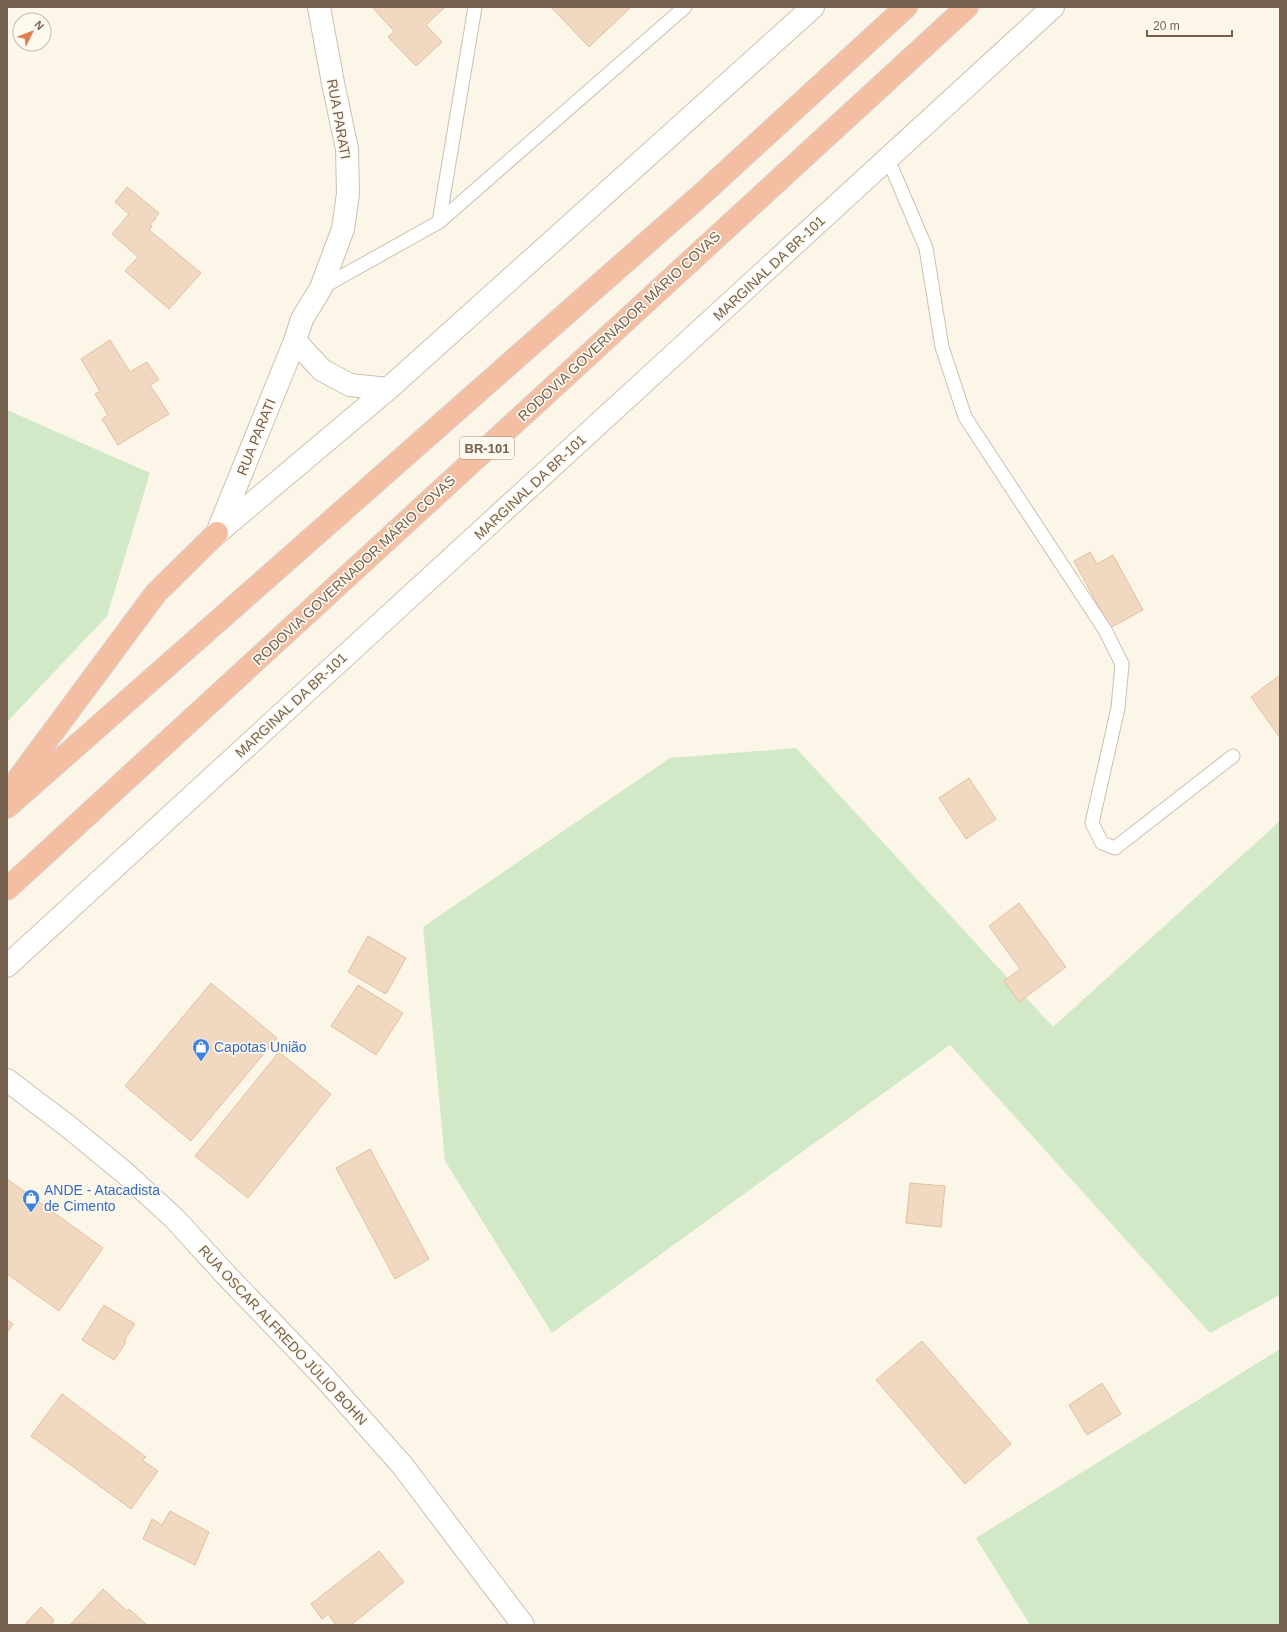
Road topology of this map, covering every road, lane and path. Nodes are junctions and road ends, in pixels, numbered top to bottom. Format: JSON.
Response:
{"nodes":[{"id":1,"x":318,"y":7,"type":"edge"},
{"id":2,"x":474,"y":7,"type":"edge"},
{"id":3,"x":685,"y":7,"type":"edge"},
{"id":4,"x":813,"y":7,"type":"edge"},
{"id":5,"x":906,"y":7,"type":"edge"},
{"id":6,"x":967,"y":7,"type":"edge"},
{"id":7,"x":1053,"y":7,"type":"edge"},
{"id":8,"x":888,"y":159,"type":"junction"},
{"id":9,"x":439,"y":222,"type":"junction"},
{"id":10,"x":321,"y":288,"type":"junction"},
{"id":11,"x":295,"y":341,"type":"junction"},
{"id":12,"x":388,"y":389,"type":"junction"},
{"id":13,"x":217,"y":533,"type":"junction"},
{"id":14,"x":1233,"y":756,"type":"dead end"},
{"id":15,"x":7,"y":794,"type":"edge"},
{"id":16,"x":7,"y":808,"type":"edge"},
{"id":17,"x":7,"y":889,"type":"edge"},
{"id":18,"x":7,"y":966,"type":"edge"},
{"id":19,"x":7,"y":1080,"type":"edge"},
{"id":20,"x":523,"y":1625,"type":"edge"}],
"edges":[{"from":1,"to":10,"type":"main road","name":"RUA PARATI"},
{"from":2,"to":9,"type":"lane"},
{"from":3,"to":9,"type":"lane"},
{"from":4,"to":12,"type":"main road"},
{"from":5,"to":16,"type":"highway"},
{"from":6,"to":17,"type":"highway","name":"RODOVIA GOVERNADOR MÁRIO COVAS","number":"BR-101"},
{"from":7,"to":8,"type":"main road","name":"MARGINAL DA BR-101"},
{"from":8,"to":14,"type":"lane"},
{"from":8,"to":18,"type":"main road","name":"MARGINAL DA BR-101"},
{"from":9,"to":10,"type":"lane"},
{"from":10,"to":11,"type":"main road","name":"RUA PARATI"},
{"from":11,"to":12,"type":"main road"},
{"from":11,"to":13,"type":"main road","name":"RUA PARATI"},
{"from":12,"to":13,"type":"main road"},
{"from":13,"to":15,"type":"highway"},
{"from":19,"to":20,"type":"main road","name":"RUA OSCAR ALFREDO JÚLIO BOHN"}]}
